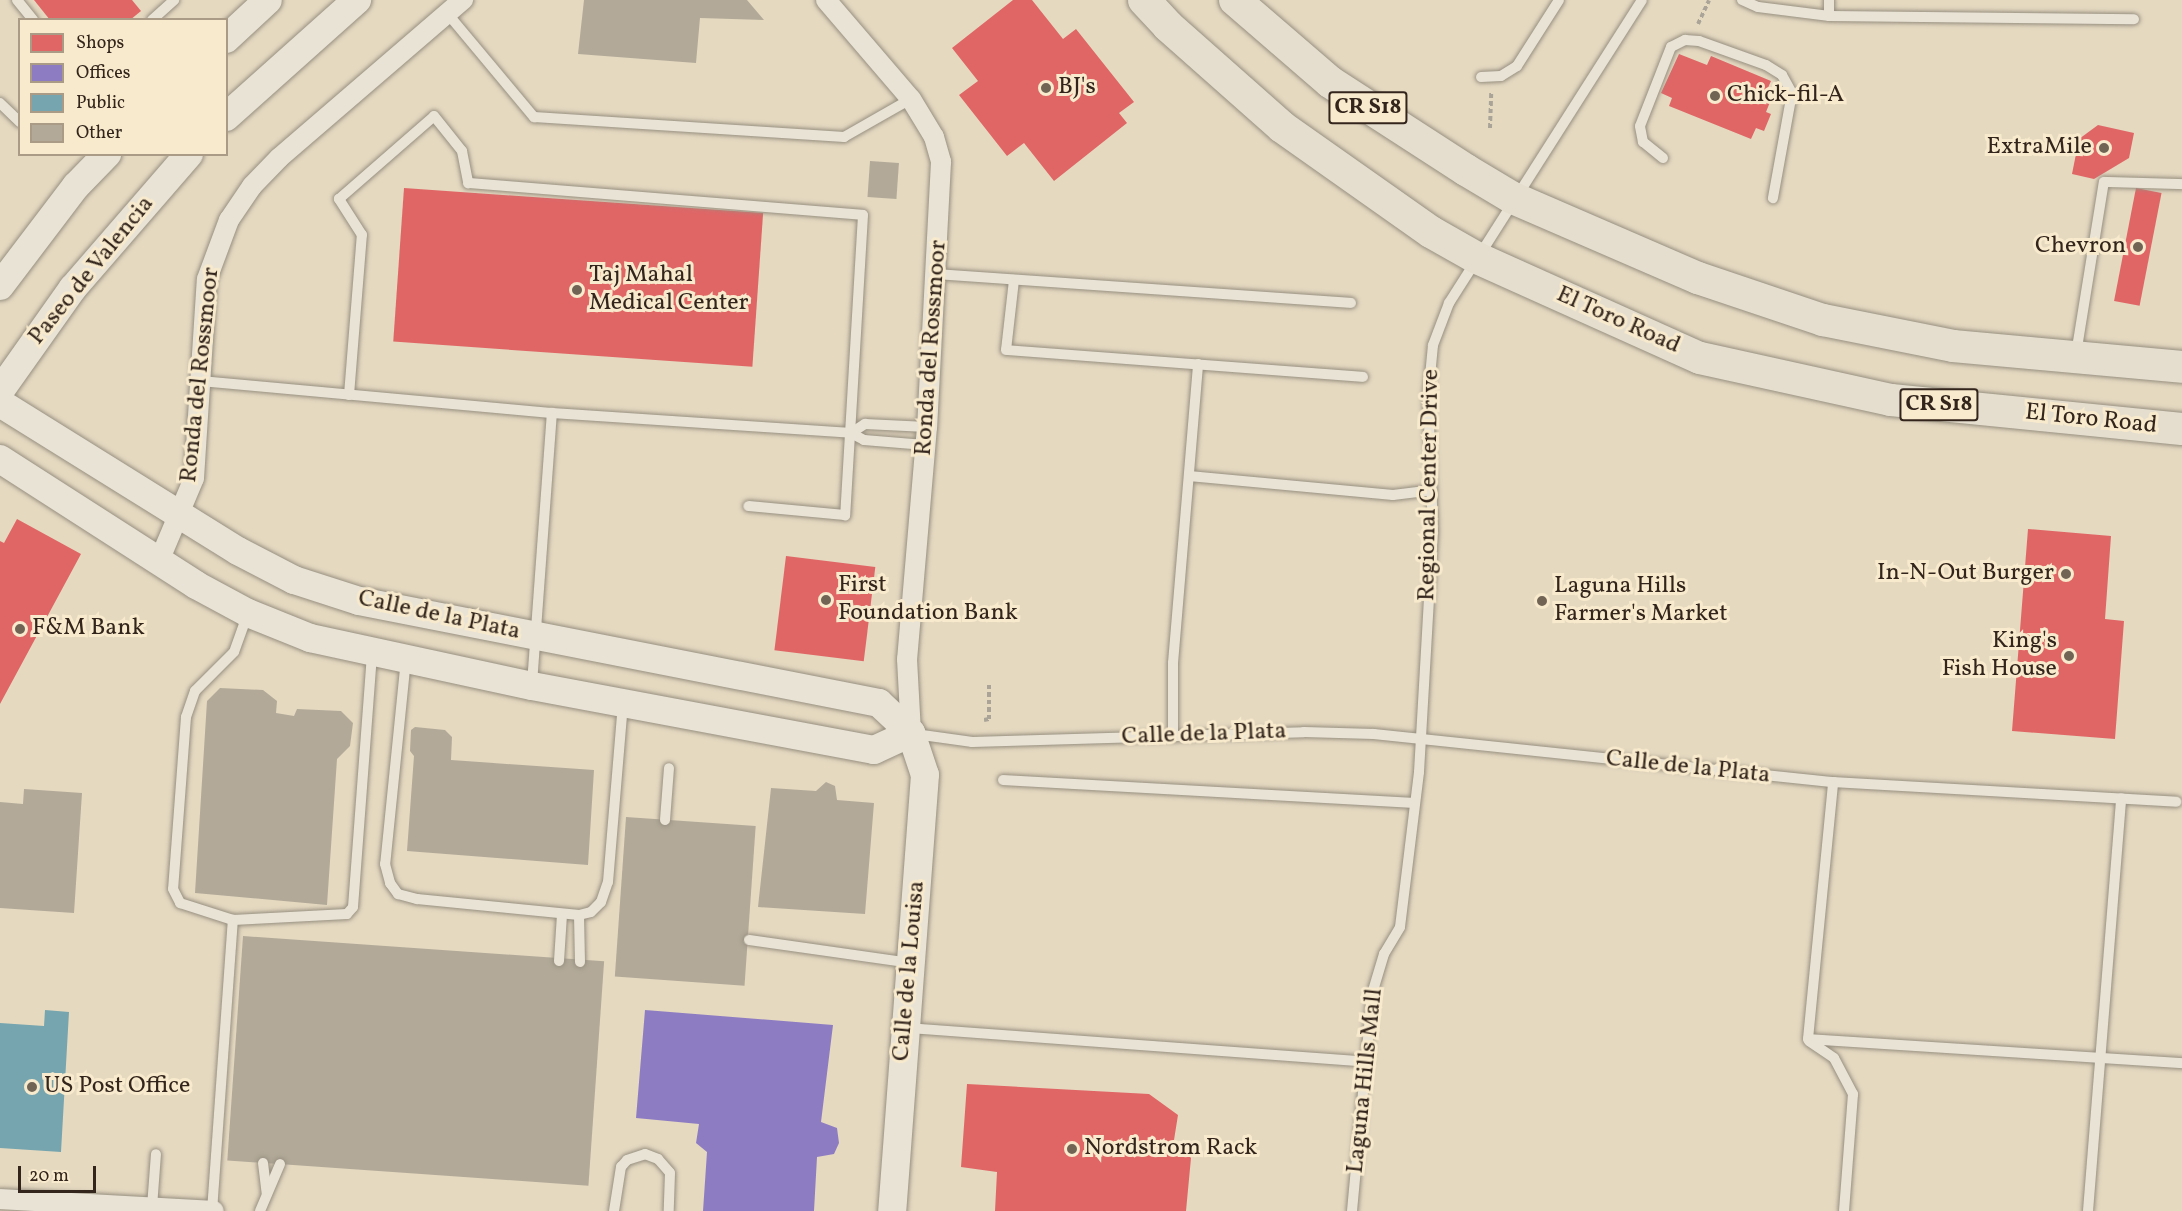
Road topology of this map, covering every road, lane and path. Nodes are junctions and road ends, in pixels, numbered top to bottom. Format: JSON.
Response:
{"nodes":[{"id":1,"x":17,"y":0,"type":"edge"},
{"id":2,"x":174,"y":0,"type":"edge"},
{"id":3,"x":268,"y":0,"type":"edge"},
{"id":4,"x":357,"y":0,"type":"edge"},
{"id":5,"x":463,"y":0,"type":"edge"},
{"id":6,"x":826,"y":0,"type":"edge"},
{"id":7,"x":1144,"y":0,"type":"edge"},
{"id":8,"x":1235,"y":0,"type":"edge"},
{"id":9,"x":1559,"y":0,"type":"edge"},
{"id":10,"x":1642,"y":0,"type":"edge"},
{"id":11,"x":1742,"y":0,"type":"edge"},
{"id":12,"x":1829,"y":0,"type":"edge"},
{"id":13,"x":447,"y":13,"type":"junction"},
{"id":14,"x":1829,"y":16,"type":"junction"},
{"id":15,"x":31,"y":18,"type":"edge"},
{"id":16,"x":154,"y":18,"type":"edge"},
{"id":17,"x":2134,"y":19,"type":"dead end"},
{"id":18,"x":228,"y":37,"type":"edge"},
{"id":19,"x":1486,"y":77,"type":"joint"},
{"id":20,"x":911,"y":99,"type":"junction"},
{"id":21,"x":0,"y":103,"type":"edge"},
{"id":22,"x":228,"y":115,"type":"edge"},
{"id":23,"x":18,"y":120,"type":"edge"},
{"id":24,"x":1490,"y":128,"type":"dead end"},
{"id":25,"x":105,"y":156,"type":"edge"},
{"id":26,"x":187,"y":156,"type":"edge"},
{"id":27,"x":1663,"y":158,"type":"dead end"},
{"id":28,"x":2182,"y":184,"type":"edge"},
{"id":29,"x":1513,"y":198,"type":"junction"},
{"id":30,"x":1773,"y":198,"type":"dead end"},
{"id":31,"x":1477,"y":258,"type":"junction"},
{"id":32,"x":937,"y":274,"type":"junction"},
{"id":33,"x":1014,"y":280,"type":"junction"},
{"id":34,"x":0,"y":286,"type":"edge"},
{"id":35,"x":1351,"y":303,"type":"dead end"},
{"id":36,"x":2075,"y":359,"type":"junction"},
{"id":37,"x":1198,"y":364,"type":"junction"},
{"id":38,"x":2182,"y":367,"type":"edge"},
{"id":39,"x":1363,"y":377,"type":"dead end"},
{"id":40,"x":200,"y":381,"type":"junction"},
{"id":41,"x":0,"y":392,"type":"edge"},
{"id":42,"x":349,"y":394,"type":"junction"},
{"id":43,"x":0,"y":403,"type":"edge"},
{"id":44,"x":552,"y":412,"type":"junction"},
{"id":45,"x":2182,"y":429,"type":"edge"},
{"id":46,"x":850,"y":433,"type":"junction"},
{"id":47,"x":926,"y":436,"type":"junction"},
{"id":48,"x":0,"y":459,"type":"edge"},
{"id":49,"x":1189,"y":476,"type":"junction"},
{"id":50,"x":1432,"y":490,"type":"junction"},
{"id":51,"x":748,"y":506,"type":"dead end"},
{"id":52,"x":180,"y":517,"type":"junction"},
{"id":53,"x":159,"y":561,"type":"junction"},
{"id":54,"x":248,"y":613,"type":"junction"},
{"id":55,"x":537,"y":636,"type":"junction"},
{"id":56,"x":372,"y":653,"type":"junction"},
{"id":57,"x":406,"y":658,"type":"junction"},
{"id":58,"x":989,"y":683,"type":"dead end"},
{"id":59,"x":532,"y":686,"type":"junction"},
{"id":60,"x":623,"y":700,"type":"junction"},
{"id":61,"x":984,"y":720,"type":"dead end"},
{"id":62,"x":911,"y":733,"type":"junction"},
{"id":63,"x":1173,"y":736,"type":"junction"},
{"id":64,"x":1422,"y":742,"type":"junction"},
{"id":65,"x":669,"y":768,"type":"dead end"},
{"id":66,"x":1004,"y":780,"type":"dead end"},
{"id":67,"x":1833,"y":782,"type":"junction"},
{"id":68,"x":2121,"y":798,"type":"junction"},
{"id":69,"x":2176,"y":802,"type":"dead end"},
{"id":70,"x":1414,"y":803,"type":"junction"},
{"id":71,"x":664,"y":820,"type":"dead end"},
{"id":72,"x":562,"y":914,"type":"junction"},
{"id":73,"x":579,"y":915,"type":"junction"},
{"id":74,"x":233,"y":920,"type":"junction"},
{"id":75,"x":749,"y":940,"type":"dead end"},
{"id":76,"x":559,"y":961,"type":"dead end"},
{"id":77,"x":580,"y":962,"type":"dead end"},
{"id":78,"x":910,"y":963,"type":"junction"},
{"id":79,"x":905,"y":1028,"type":"junction"},
{"id":80,"x":1808,"y":1040,"type":"junction"},
{"id":81,"x":2100,"y":1058,"type":"junction"},
{"id":82,"x":1366,"y":1062,"type":"junction"},
{"id":83,"x":2182,"y":1063,"type":"edge"},
{"id":84,"x":156,"y":1154,"type":"dead end"},
{"id":85,"x":263,"y":1163,"type":"dead end"},
{"id":86,"x":280,"y":1164,"type":"dead end"},
{"id":87,"x":267,"y":1195,"type":"junction"},
{"id":88,"x":0,"y":1199,"type":"edge"},
{"id":89,"x":152,"y":1207,"type":"junction"},
{"id":90,"x":212,"y":1211,"type":"edge"},
{"id":91,"x":260,"y":1211,"type":"edge"},
{"id":92,"x":614,"y":1211,"type":"edge"},
{"id":93,"x":669,"y":1211,"type":"edge"},
{"id":94,"x":892,"y":1211,"type":"edge"},
{"id":95,"x":1352,"y":1211,"type":"edge"},
{"id":96,"x":1844,"y":1211,"type":"edge"},
{"id":97,"x":2088,"y":1211,"type":"edge"}],
"edges":[{"from":1,"to":15,"type":"lane"},
{"from":2,"to":16,"type":"lane"},
{"from":3,"to":18,"type":"street"},
{"from":4,"to":22,"type":"street"},
{"from":5,"to":13,"type":"street","name":"Ronda del Rossmoor"},
{"from":6,"to":20,"type":"street","name":"Ronda del Rossmoor"},
{"from":7,"to":31,"type":"main road","name":"El Toro Road","number":"CR S18"},
{"from":8,"to":29,"type":"main road","number":"CR S18"},
{"from":9,"to":19,"type":"lane"},
{"from":10,"to":29,"type":"lane","name":"Regional Center Drive"},
{"from":11,"to":14,"type":"lane"},
{"from":12,"to":14,"type":"lane"},
{"from":13,"to":20,"type":"lane"},
{"from":13,"to":40,"type":"street","name":"Ronda del Rossmoor"},
{"from":14,"to":17,"type":"lane"},
{"from":19,"to":24,"type":"path"},
{"from":20,"to":32,"type":"street","name":"Ronda del Rossmoor"},
{"from":21,"to":23,"type":"lane"},
{"from":25,"to":34,"type":"street"},
{"from":26,"to":41,"type":"street","name":"Paseo de Valencia"},
{"from":27,"to":30,"type":"lane"},
{"from":28,"to":36,"type":"lane"},
{"from":29,"to":31,"type":"lane","name":"Regional Center Drive"},
{"from":29,"to":36,"type":"main road","number":"CR S18"},
{"from":31,"to":45,"type":"main road","name":"El Toro Road","number":"CR S18"},
{"from":31,"to":50,"type":"lane","name":"Regional Center Drive"},
{"from":32,"to":33,"type":"lane"},
{"from":32,"to":47,"type":"street","name":"Ronda del Rossmoor"},
{"from":33,"to":35,"type":"lane"},
{"from":33,"to":37,"type":"lane"},
{"from":36,"to":38,"type":"main road","number":"CR S18"},
{"from":37,"to":39,"type":"lane"},
{"from":37,"to":49,"type":"lane"},
{"from":40,"to":42,"type":"lane"},
{"from":40,"to":52,"type":"street","name":"Ronda del Rossmoor"},
{"from":42,"to":44,"type":"lane"},
{"from":42,"to":46,"type":"lane"},
{"from":43,"to":52,"type":"street","name":"Calle de la Plata"},
{"from":44,"to":46,"type":"lane"},
{"from":44,"to":55,"type":"lane"},
{"from":46,"to":47,"type":"lane"},
{"from":46,"to":47,"type":"lane"},
{"from":46,"to":51,"type":"lane"},
{"from":47,"to":62,"type":"street","name":"Ronda del Rossmoor"},
{"from":48,"to":53,"type":"street","name":"Calle de la Plata"},
{"from":49,"to":50,"type":"lane"},
{"from":49,"to":63,"type":"lane"},
{"from":50,"to":64,"type":"lane","name":"Regional Center Drive"},
{"from":52,"to":53,"type":"street","name":"Ronda del Rossmoor"},
{"from":52,"to":55,"type":"street","name":"Calle de la Plata"},
{"from":53,"to":54,"type":"street","name":"Calle de la Plata"},
{"from":54,"to":56,"type":"street","name":"Calle de la Plata"},
{"from":54,"to":74,"type":"lane"},
{"from":55,"to":59,"type":"lane"},
{"from":55,"to":62,"type":"street","name":"Calle de la Plata"},
{"from":56,"to":57,"type":"street","name":"Calle de la Plata"},
{"from":56,"to":74,"type":"lane"},
{"from":57,"to":59,"type":"street","name":"Calle de la Plata"},
{"from":57,"to":72,"type":"lane"},
{"from":58,"to":61,"type":"path"},
{"from":59,"to":60,"type":"street","name":"Calle de la Plata"},
{"from":60,"to":62,"type":"street","name":"Calle de la Plata"},
{"from":60,"to":73,"type":"lane"},
{"from":62,"to":63,"type":"lane","name":"Calle de la Plata"},
{"from":62,"to":78,"type":"street","name":"Calle de la Louisa"},
{"from":63,"to":64,"type":"lane","name":"Calle de la Plata"},
{"from":64,"to":67,"type":"lane","name":"Calle de la Plata"},
{"from":64,"to":70,"type":"lane","name":"Laguna Hills Mall"},
{"from":65,"to":71,"type":"lane"},
{"from":66,"to":70,"type":"lane"},
{"from":67,"to":68,"type":"lane","name":"Calle de la Plata"},
{"from":67,"to":80,"type":"lane"},
{"from":68,"to":69,"type":"lane","name":"Calle de la Plata"},
{"from":68,"to":81,"type":"lane"},
{"from":70,"to":82,"type":"lane","name":"Laguna Hills Mall"},
{"from":72,"to":73,"type":"lane"},
{"from":72,"to":76,"type":"lane"},
{"from":73,"to":77,"type":"lane"},
{"from":74,"to":90,"type":"lane"},
{"from":75,"to":78,"type":"lane"},
{"from":78,"to":79,"type":"street","name":"Calle de la Louisa"},
{"from":79,"to":82,"type":"lane"},
{"from":79,"to":94,"type":"street","name":"Calle de la Louisa"},
{"from":80,"to":81,"type":"lane"},
{"from":80,"to":96,"type":"lane"},
{"from":81,"to":83,"type":"lane"},
{"from":81,"to":97,"type":"lane"},
{"from":82,"to":95,"type":"lane","name":"Laguna Hills Mall"},
{"from":84,"to":89,"type":"lane"},
{"from":85,"to":87,"type":"lane"},
{"from":86,"to":87,"type":"lane"},
{"from":87,"to":91,"type":"lane"},
{"from":88,"to":89,"type":"street"},
{"from":89,"to":90,"type":"street"},
{"from":92,"to":93,"type":"lane"}]}
